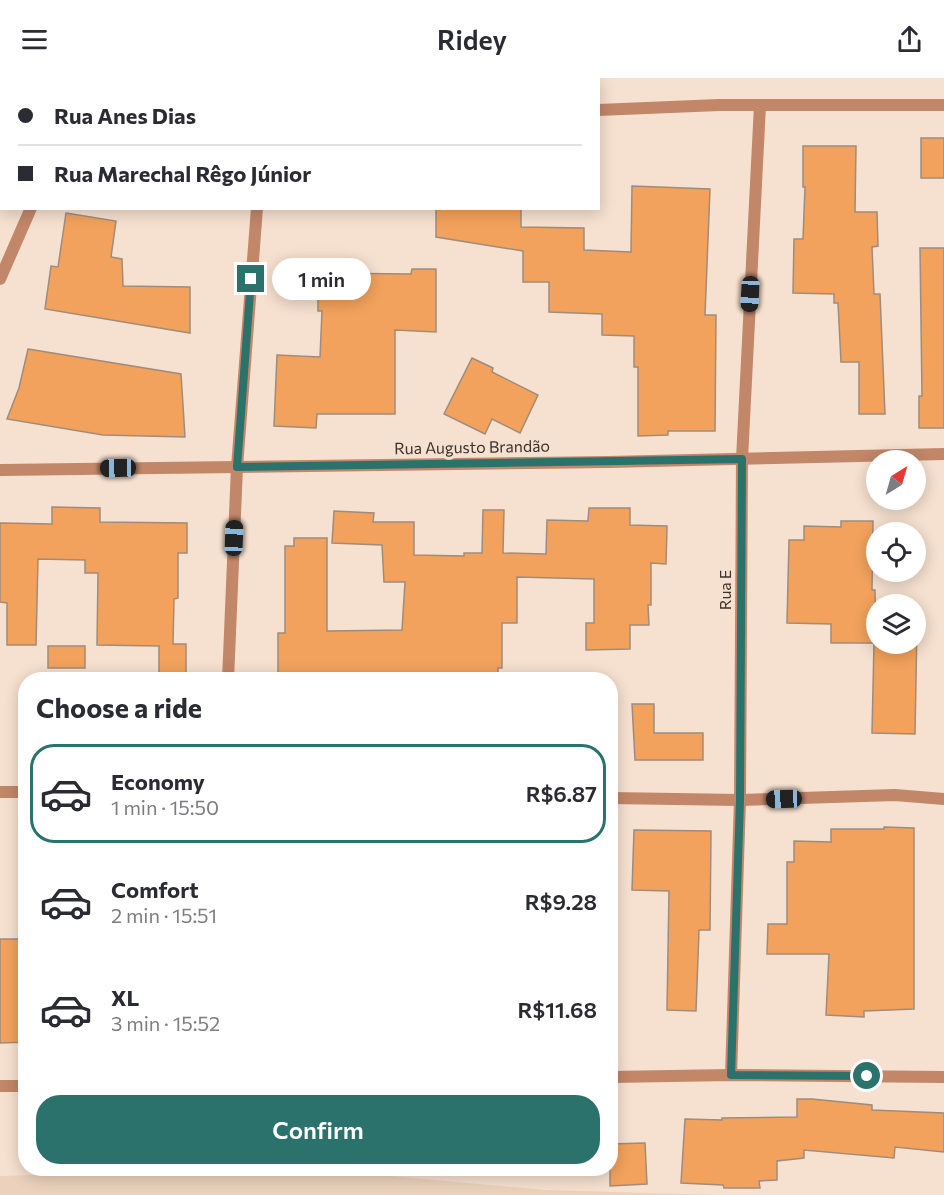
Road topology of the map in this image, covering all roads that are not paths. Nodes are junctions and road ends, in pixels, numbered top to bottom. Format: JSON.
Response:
{"nodes":[{"id":1,"x":760,"y":105,"type":"junction"},
{"id":2,"x":944,"y":105,"type":"edge"},
{"id":3,"x":600,"y":110,"type":"edge"},
{"id":4,"x":31,"y":210,"type":"edge"},
{"id":5,"x":257,"y":210,"type":"edge"},
{"id":6,"x":0,"y":279,"type":"edge"},
{"id":7,"x":944,"y":454,"type":"edge"},
{"id":8,"x":742,"y":459,"type":"junction"},
{"id":9,"x":237,"y":467,"type":"junction"},
{"id":10,"x":0,"y":470,"type":"edge"},
{"id":11,"x":228,"y":672,"type":"edge"},
{"id":12,"x":0,"y":792,"type":"edge"},
{"id":13,"x":18,"y":792,"type":"edge"},
{"id":14,"x":618,"y":798,"type":"edge"},
{"id":15,"x":944,"y":799,"type":"edge"},
{"id":16,"x":740,"y":800,"type":"junction"},
{"id":17,"x":731,"y":1075,"type":"junction"},
{"id":18,"x":618,"y":1077,"type":"edge"},
{"id":19,"x":944,"y":1077,"type":"edge"},
{"id":20,"x":0,"y":1086,"type":"edge"},
{"id":21,"x":18,"y":1086,"type":"edge"}],
"edges":[{"from":1,"to":2,"type":"street"},
{"from":1,"to":3,"type":"street"},
{"from":1,"to":8,"type":"street","name":"Rua E"},
{"from":4,"to":6,"type":"street"},
{"from":5,"to":9,"type":"street"},
{"from":7,"to":8,"type":"street","name":"Rua Augusto Brandão"},
{"from":8,"to":9,"type":"street","name":"Rua Augusto Brandão"},
{"from":8,"to":16,"type":"street","name":"Rua E"},
{"from":9,"to":10,"type":"street","name":"Rua Augusto Brandão"},
{"from":9,"to":11,"type":"street"},
{"from":12,"to":13,"type":"street"},
{"from":14,"to":16,"type":"street"},
{"from":15,"to":16,"type":"street"},
{"from":16,"to":17,"type":"street","name":"Rua E"},
{"from":17,"to":18,"type":"street"},
{"from":17,"to":19,"type":"street"},
{"from":20,"to":21,"type":"street"}]}
